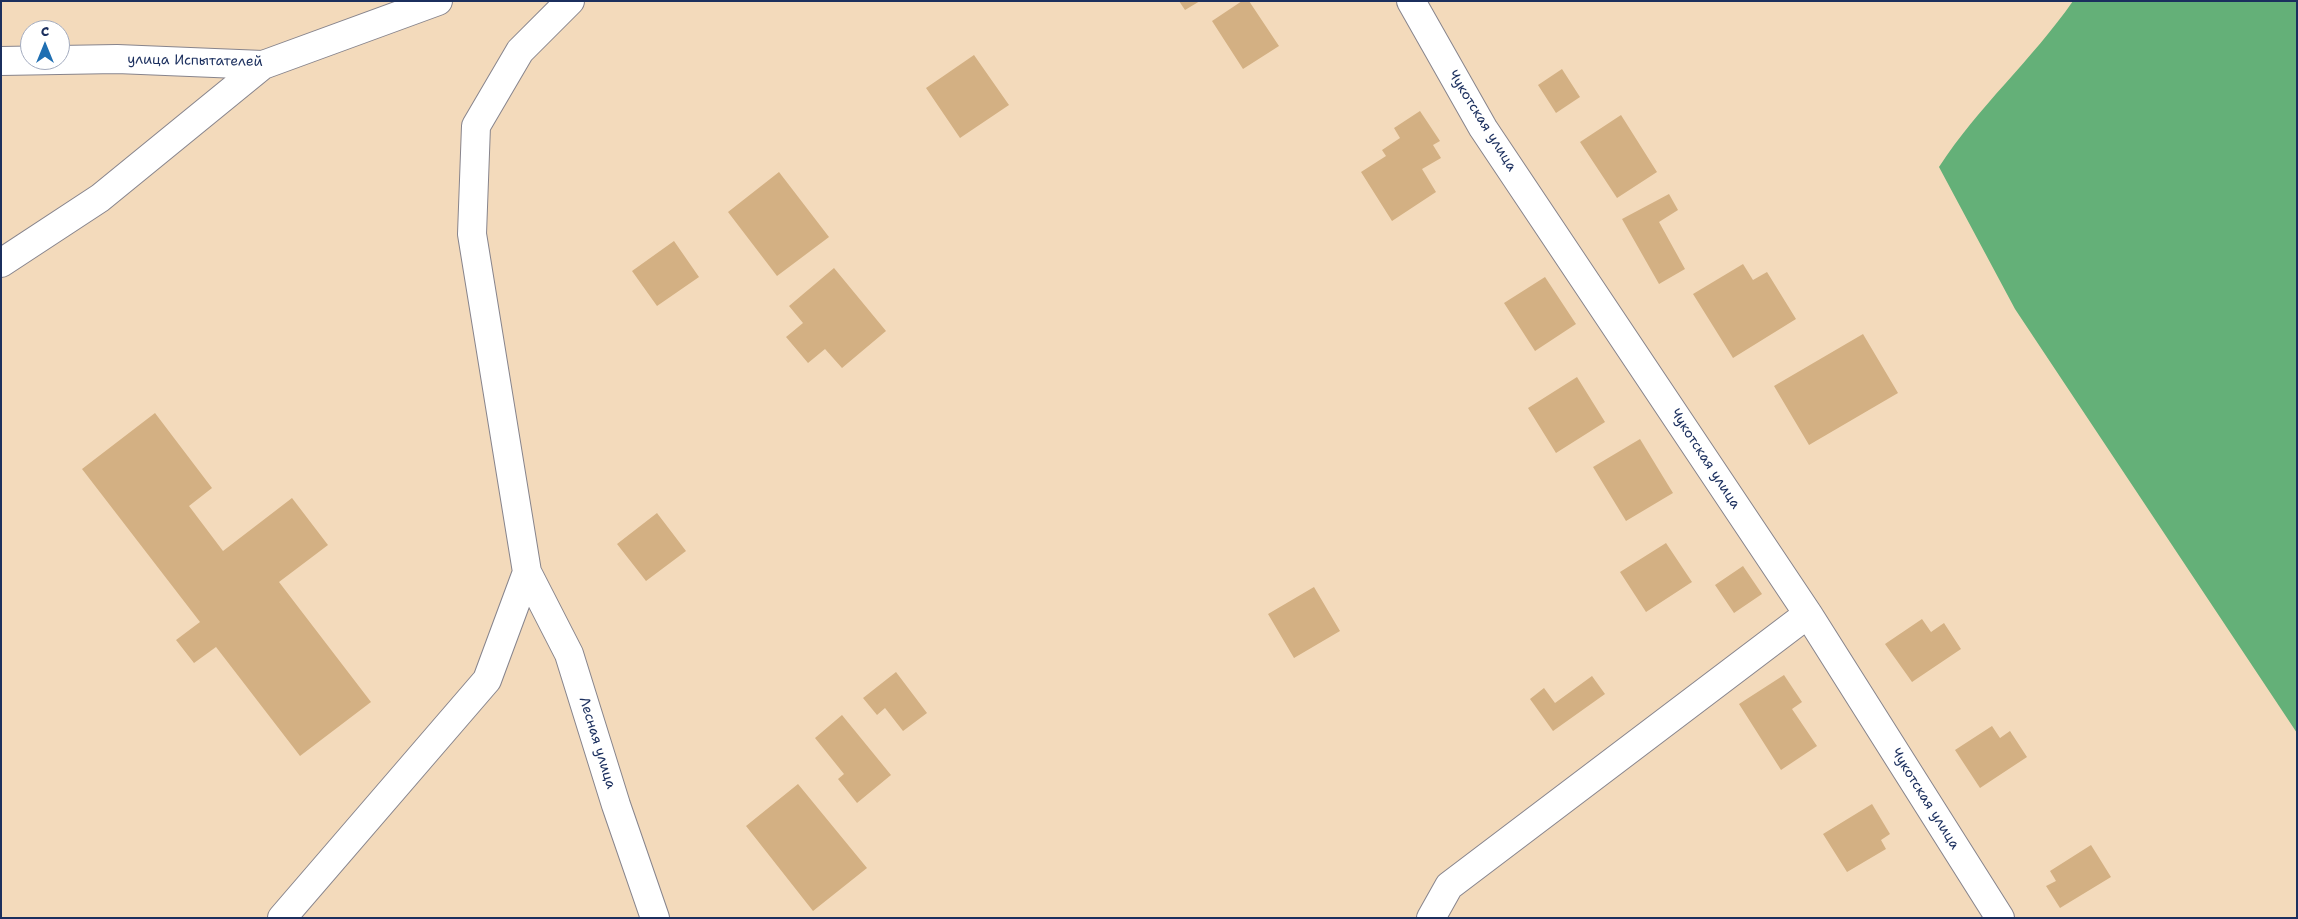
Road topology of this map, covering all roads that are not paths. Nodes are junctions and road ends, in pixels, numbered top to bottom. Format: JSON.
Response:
{"nodes":[{"id":1,"x":438,"y":1,"type":"edge"},
{"id":2,"x":570,"y":1,"type":"edge"},
{"id":3,"x":1411,"y":1,"type":"edge"},
{"id":4,"x":1,"y":61,"type":"edge"},
{"id":5,"x":263,"y":65,"type":"junction"},
{"id":6,"x":1,"y":263,"type":"edge"},
{"id":7,"x":527,"y":572,"type":"junction"},
{"id":8,"x":1808,"y":614,"type":"junction"},
{"id":9,"x":282,"y":918,"type":"edge"},
{"id":10,"x":655,"y":918,"type":"edge"},
{"id":11,"x":1431,"y":918,"type":"edge"},
{"id":12,"x":2000,"y":918,"type":"edge"}],
"edges":[{"from":1,"to":5,"type":"street","name":"улица Испытателей"},
{"from":2,"to":7,"type":"street"},
{"from":3,"to":8,"type":"street","name":"Чукотская улица"},
{"from":4,"to":5,"type":"street","name":"улица Испытателей"},
{"from":5,"to":6,"type":"street"},
{"from":7,"to":9,"type":"street"},
{"from":7,"to":10,"type":"street","name":"Лесная улица"},
{"from":8,"to":11,"type":"street"},
{"from":8,"to":12,"type":"street","name":"Чукотская улица"}]}
